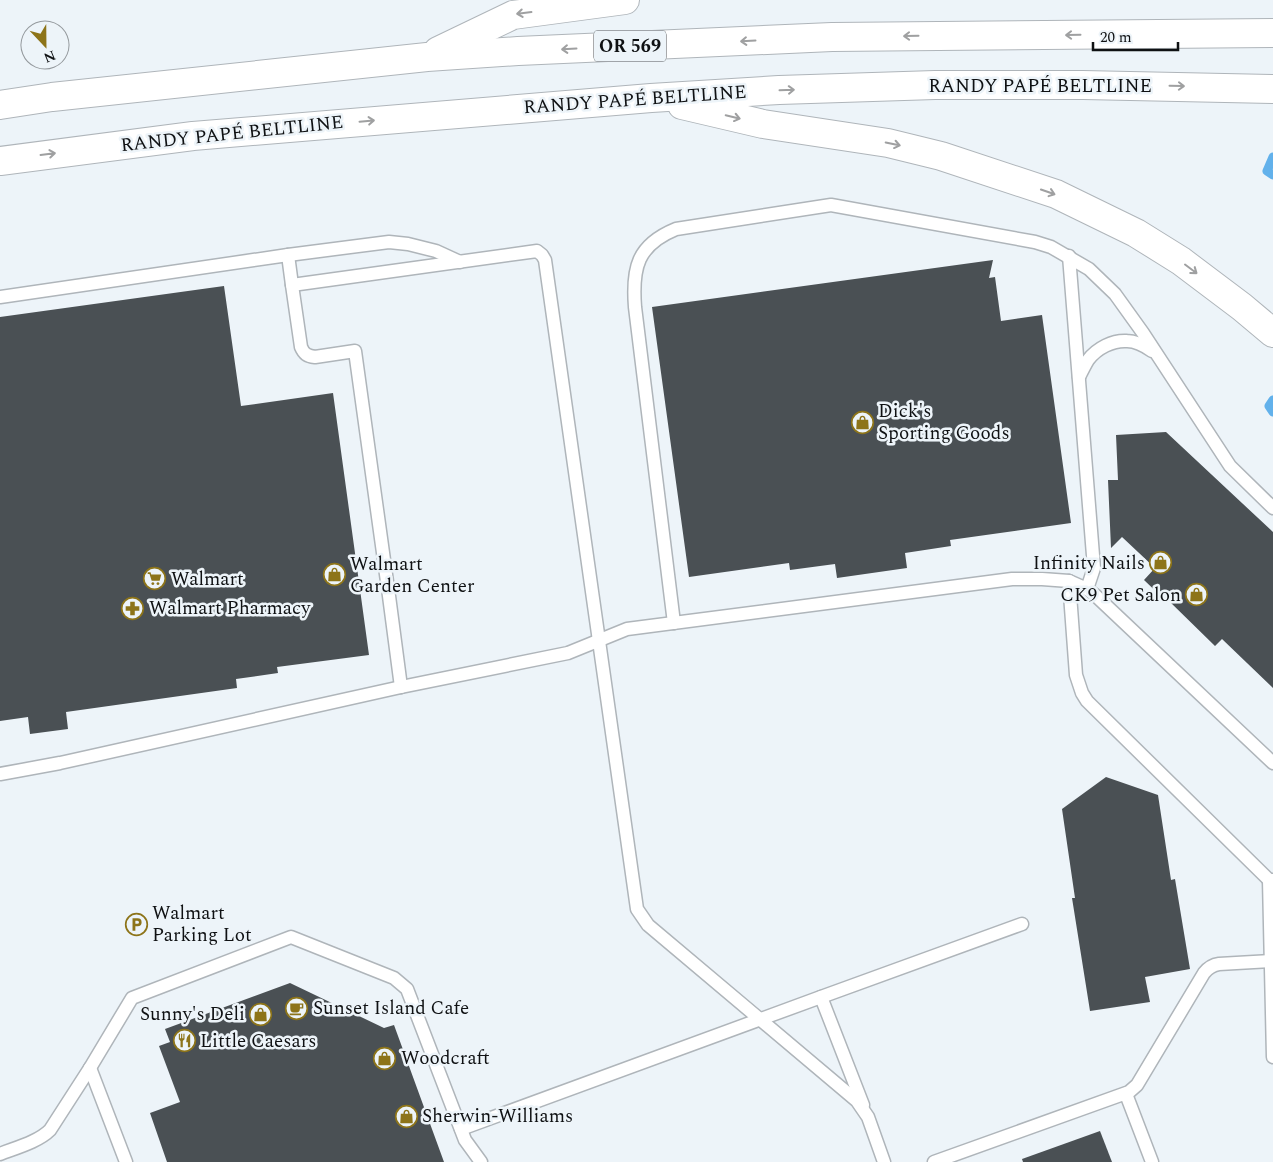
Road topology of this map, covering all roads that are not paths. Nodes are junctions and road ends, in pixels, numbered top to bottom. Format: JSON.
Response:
{"nodes":[{"id":1,"x":625,"y":0,"type":"edge"},
{"id":2,"x":1268,"y":33,"type":"edge"},
{"id":3,"x":427,"y":57,"type":"junction"},
{"id":4,"x":1273,"y":90,"type":"edge"},
{"id":5,"x":651,"y":98,"type":"junction"},
{"id":6,"x":0,"y":105,"type":"edge"},
{"id":7,"x":0,"y":160,"type":"edge"},
{"id":8,"x":288,"y":256,"type":"junction"},
{"id":9,"x":1068,"y":256,"type":"junction"},
{"id":10,"x":460,"y":262,"type":"junction"},
{"id":11,"x":292,"y":284,"type":"junction"},
{"id":12,"x":0,"y":297,"type":"edge"},
{"id":13,"x":1273,"y":333,"type":"edge"},
{"id":14,"x":1157,"y":354,"type":"junction"},
{"id":15,"x":1078,"y":380,"type":"junction"},
{"id":16,"x":1273,"y":508,"type":"edge"},
{"id":17,"x":1068,"y":581,"type":"junction"},
{"id":18,"x":1087,"y":589,"type":"junction"},
{"id":19,"x":674,"y":623,"type":"junction"},
{"id":20,"x":599,"y":640,"type":"junction"},
{"id":21,"x":401,"y":687,"type":"junction"},
{"id":22,"x":1273,"y":763,"type":"edge"},
{"id":23,"x":0,"y":774,"type":"edge"},
{"id":24,"x":1271,"y":880,"type":"edge"},
{"id":25,"x":1022,"y":924,"type":"dead end"},
{"id":26,"x":1270,"y":961,"type":"junction"},
{"id":27,"x":821,"y":997,"type":"junction"},
{"id":28,"x":760,"y":1019,"type":"junction"},
{"id":29,"x":1273,"y":1057,"type":"edge"},
{"id":30,"x":90,"y":1068,"type":"junction"},
{"id":31,"x":1126,"y":1094,"type":"junction"},
{"id":32,"x":868,"y":1117,"type":"junction"},
{"id":33,"x":461,"y":1129,"type":"junction"},
{"id":34,"x":0,"y":1154,"type":"edge"},
{"id":35,"x":126,"y":1162,"type":"edge"},
{"id":36,"x":481,"y":1162,"type":"edge"},
{"id":37,"x":884,"y":1162,"type":"edge"},
{"id":38,"x":934,"y":1162,"type":"edge"},
{"id":39,"x":1152,"y":1162,"type":"edge"}],
"edges":[{"from":1,"to":3,"type":"highway","one_way":true},
{"from":2,"to":3,"type":"highway","number":"OR 569","one_way":true},
{"from":3,"to":6,"type":"highway","number":"OR 569"},
{"from":5,"to":4,"type":"highway","name":"RANDY PAPÉ BELTLINE","one_way":true},
{"from":7,"to":5,"type":"highway","name":"RANDY PAPÉ BELTLINE","one_way":true},
{"from":5,"to":13,"type":"highway","one_way":true},
{"from":8,"to":10,"type":"lane"},
{"from":8,"to":11,"type":"lane"},
{"from":8,"to":12,"type":"lane"},
{"from":9,"to":14,"type":"lane"},
{"from":9,"to":15,"type":"lane"},
{"from":9,"to":19,"type":"lane"},
{"from":10,"to":11,"type":"lane"},
{"from":10,"to":20,"type":"lane"},
{"from":11,"to":21,"type":"lane"},
{"from":14,"to":15,"type":"lane"},
{"from":14,"to":16,"type":"lane"},
{"from":15,"to":18,"type":"lane"},
{"from":17,"to":18,"type":"lane"},
{"from":17,"to":19,"type":"lane"},
{"from":17,"to":24,"type":"lane"},
{"from":18,"to":22,"type":"lane"},
{"from":19,"to":20,"type":"lane"},
{"from":20,"to":21,"type":"lane"},
{"from":20,"to":28,"type":"lane"},
{"from":21,"to":23,"type":"lane"},
{"from":24,"to":26,"type":"lane"},
{"from":25,"to":27,"type":"lane"},
{"from":26,"to":29,"type":"lane"},
{"from":26,"to":31,"type":"lane"},
{"from":27,"to":28,"type":"lane"},
{"from":27,"to":32,"type":"lane"},
{"from":28,"to":32,"type":"lane"},
{"from":28,"to":33,"type":"lane"},
{"from":30,"to":33,"type":"lane"},
{"from":30,"to":34,"type":"lane"},
{"from":30,"to":35,"type":"lane"},
{"from":31,"to":38,"type":"lane"},
{"from":31,"to":39,"type":"lane"},
{"from":32,"to":37,"type":"lane"},
{"from":33,"to":36,"type":"lane"}]}
